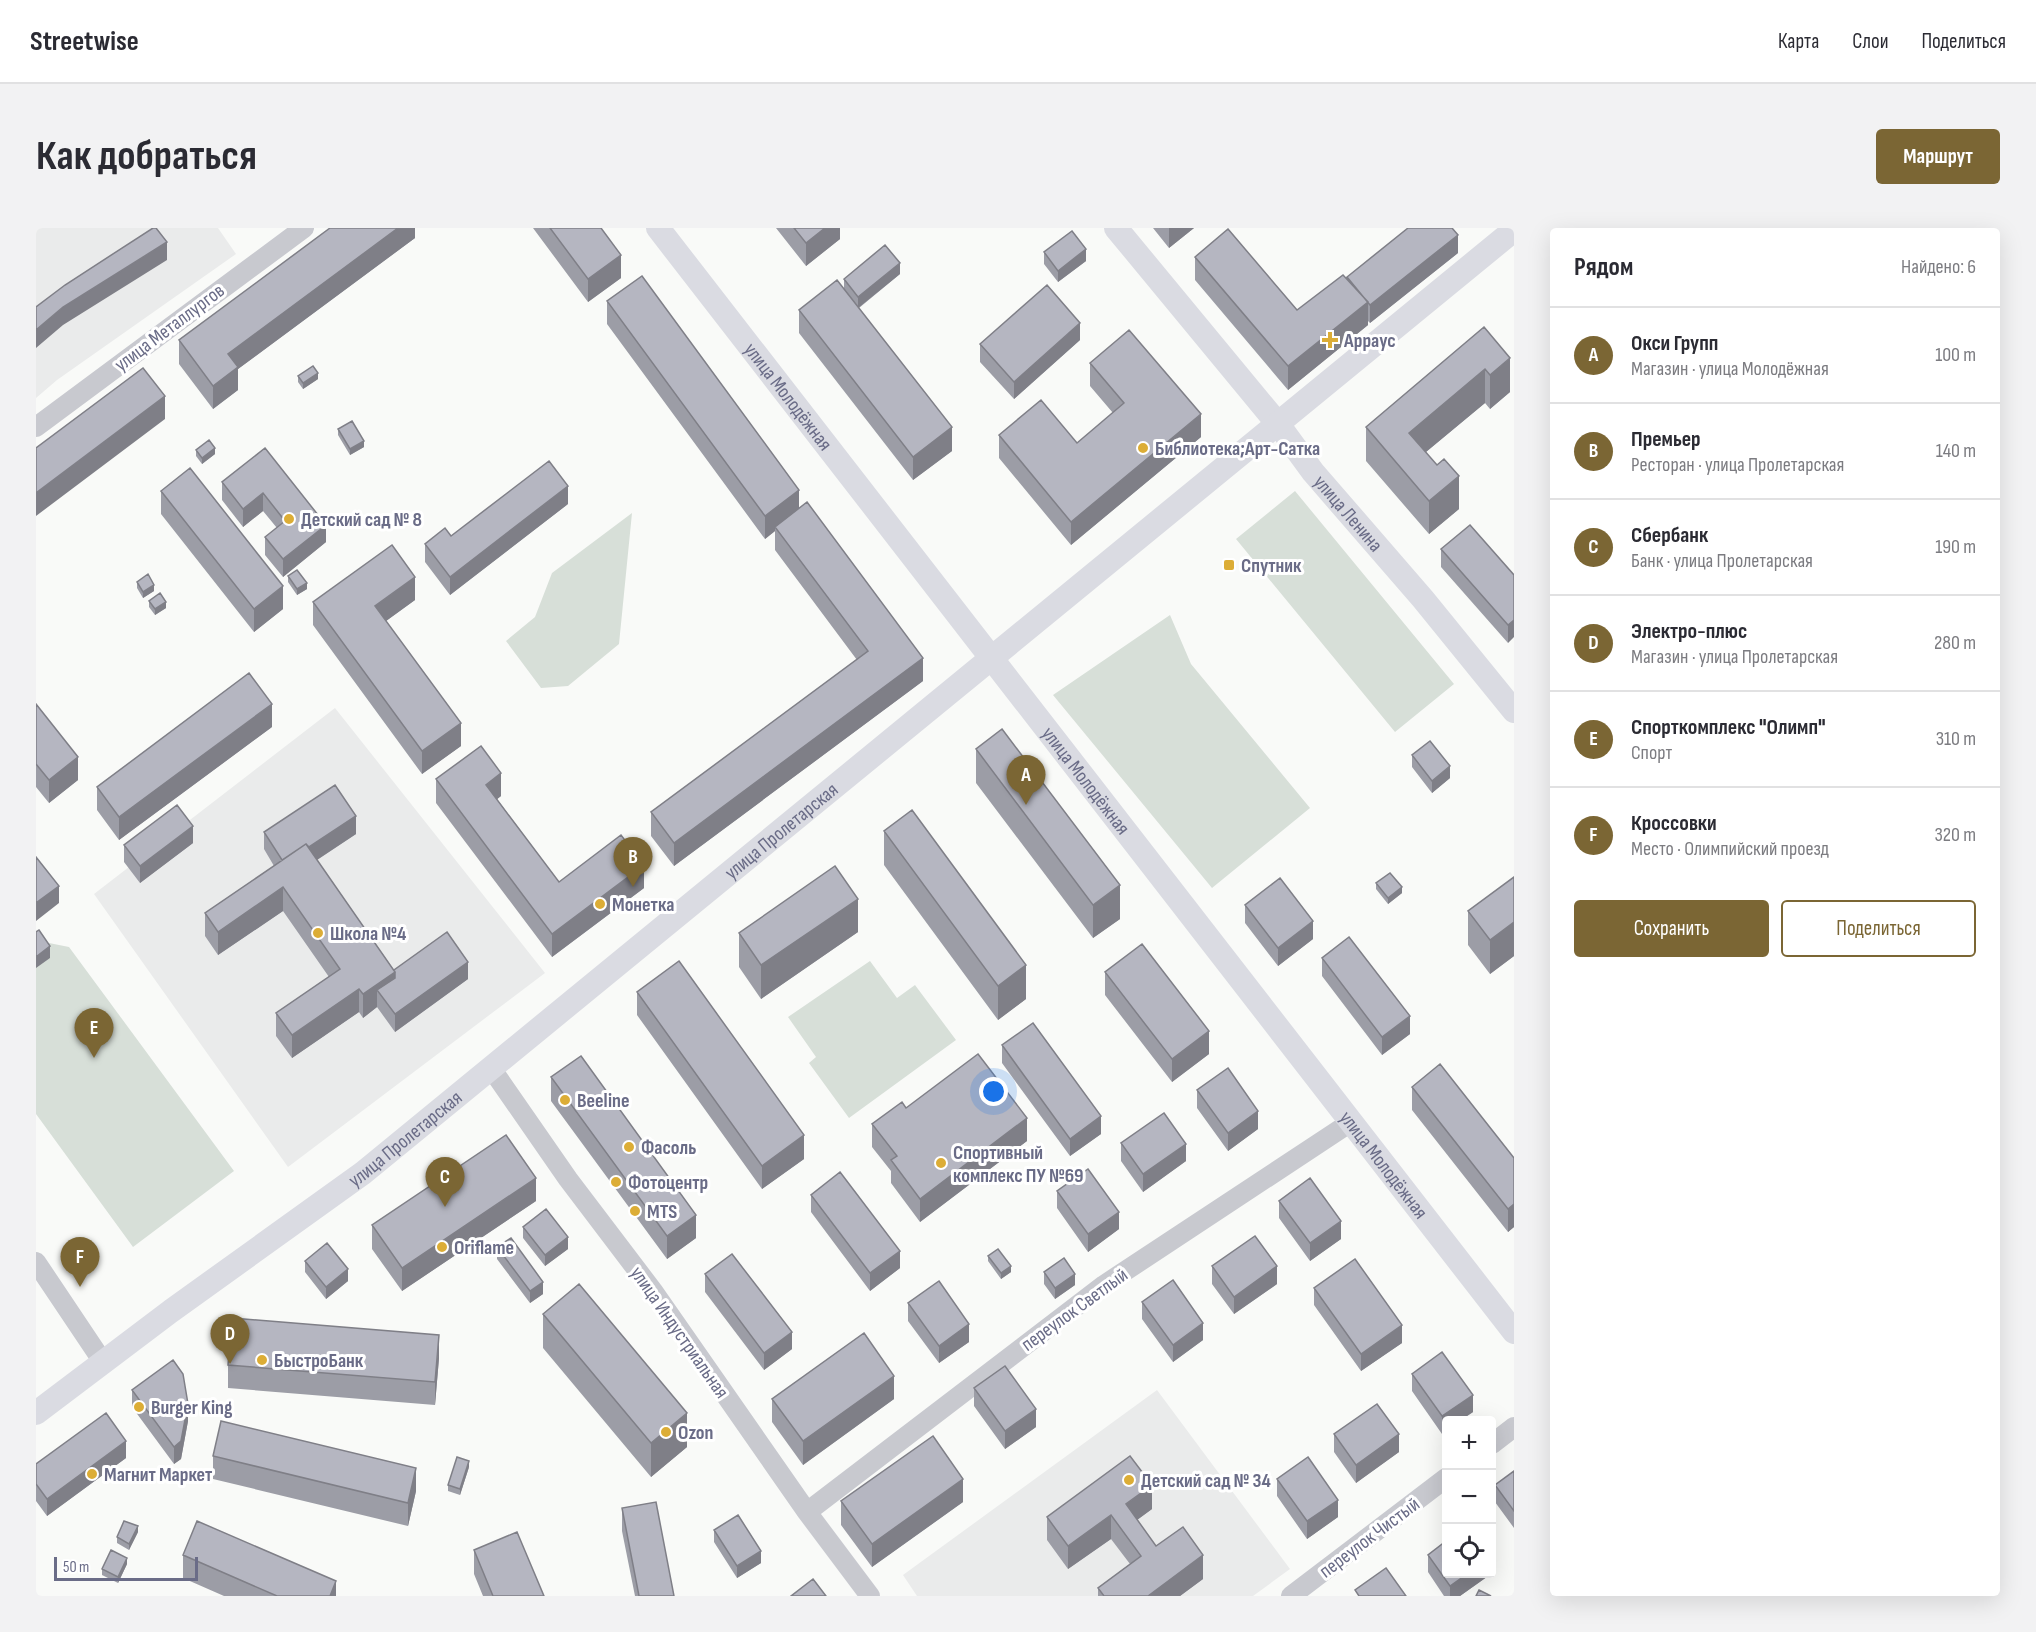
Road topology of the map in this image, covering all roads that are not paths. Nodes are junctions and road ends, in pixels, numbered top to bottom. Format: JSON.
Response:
{"nodes":[{"id":1,"x":304,"y":228,"type":"edge"},
{"id":2,"x":658,"y":228,"type":"edge"},
{"id":3,"x":1116,"y":228,"type":"edge"},
{"id":4,"x":1514,"y":230,"type":"edge"},
{"id":5,"x":1278,"y":424,"type":"junction"},
{"id":6,"x":36,"y":427,"type":"edge"},
{"id":7,"x":992,"y":658,"type":"junction"},
{"id":8,"x":1514,"y":711,"type":"edge"},
{"id":9,"x":491,"y":1068,"type":"junction"},
{"id":10,"x":1351,"y":1122,"type":"junction"},
{"id":11,"x":36,"y":1262,"type":"edge"},
{"id":12,"x":1514,"y":1332,"type":"edge"},
{"id":13,"x":103,"y":1362,"type":"junction"},
{"id":14,"x":36,"y":1413,"type":"edge"},
{"id":15,"x":1514,"y":1427,"type":"edge"},
{"id":16,"x":1496,"y":1440,"type":"edge"},
{"id":17,"x":1442,"y":1481,"type":"edge"},
{"id":18,"x":807,"y":1512,"type":"junction"},
{"id":19,"x":870,"y":1596,"type":"edge"},
{"id":20,"x":1291,"y":1596,"type":"edge"}],
"edges":[{"from":1,"to":6,"type":"street","name":"улица Металлургов"},
{"from":2,"to":7,"type":"main road","name":"улица Молодёжная"},
{"from":3,"to":5,"type":"main road","name":"улица Ленина"},
{"from":4,"to":5,"type":"main road","name":"улица Пролетарская"},
{"from":5,"to":7,"type":"main road","name":"улица Пролетарская"},
{"from":5,"to":8,"type":"main road","name":"улица Ленина"},
{"from":7,"to":9,"type":"main road","name":"улица Пролетарская"},
{"from":7,"to":10,"type":"main road","name":"улица Молодёжная"},
{"from":9,"to":13,"type":"main road","name":"улица Пролетарская"},
{"from":9,"to":18,"type":"street","name":"улица Индустриальная"},
{"from":10,"to":12,"type":"main road","name":"улица Молодёжная"},
{"from":10,"to":18,"type":"street","name":"переулок Светлый"},
{"from":11,"to":13,"type":"street"},
{"from":13,"to":14,"type":"main road","name":"улица Пролетарская"},
{"from":15,"to":16,"type":"street"},
{"from":17,"to":20,"type":"street","name":"переулок Чистый"},
{"from":18,"to":19,"type":"street","name":"улица Индустриальная"}]}
